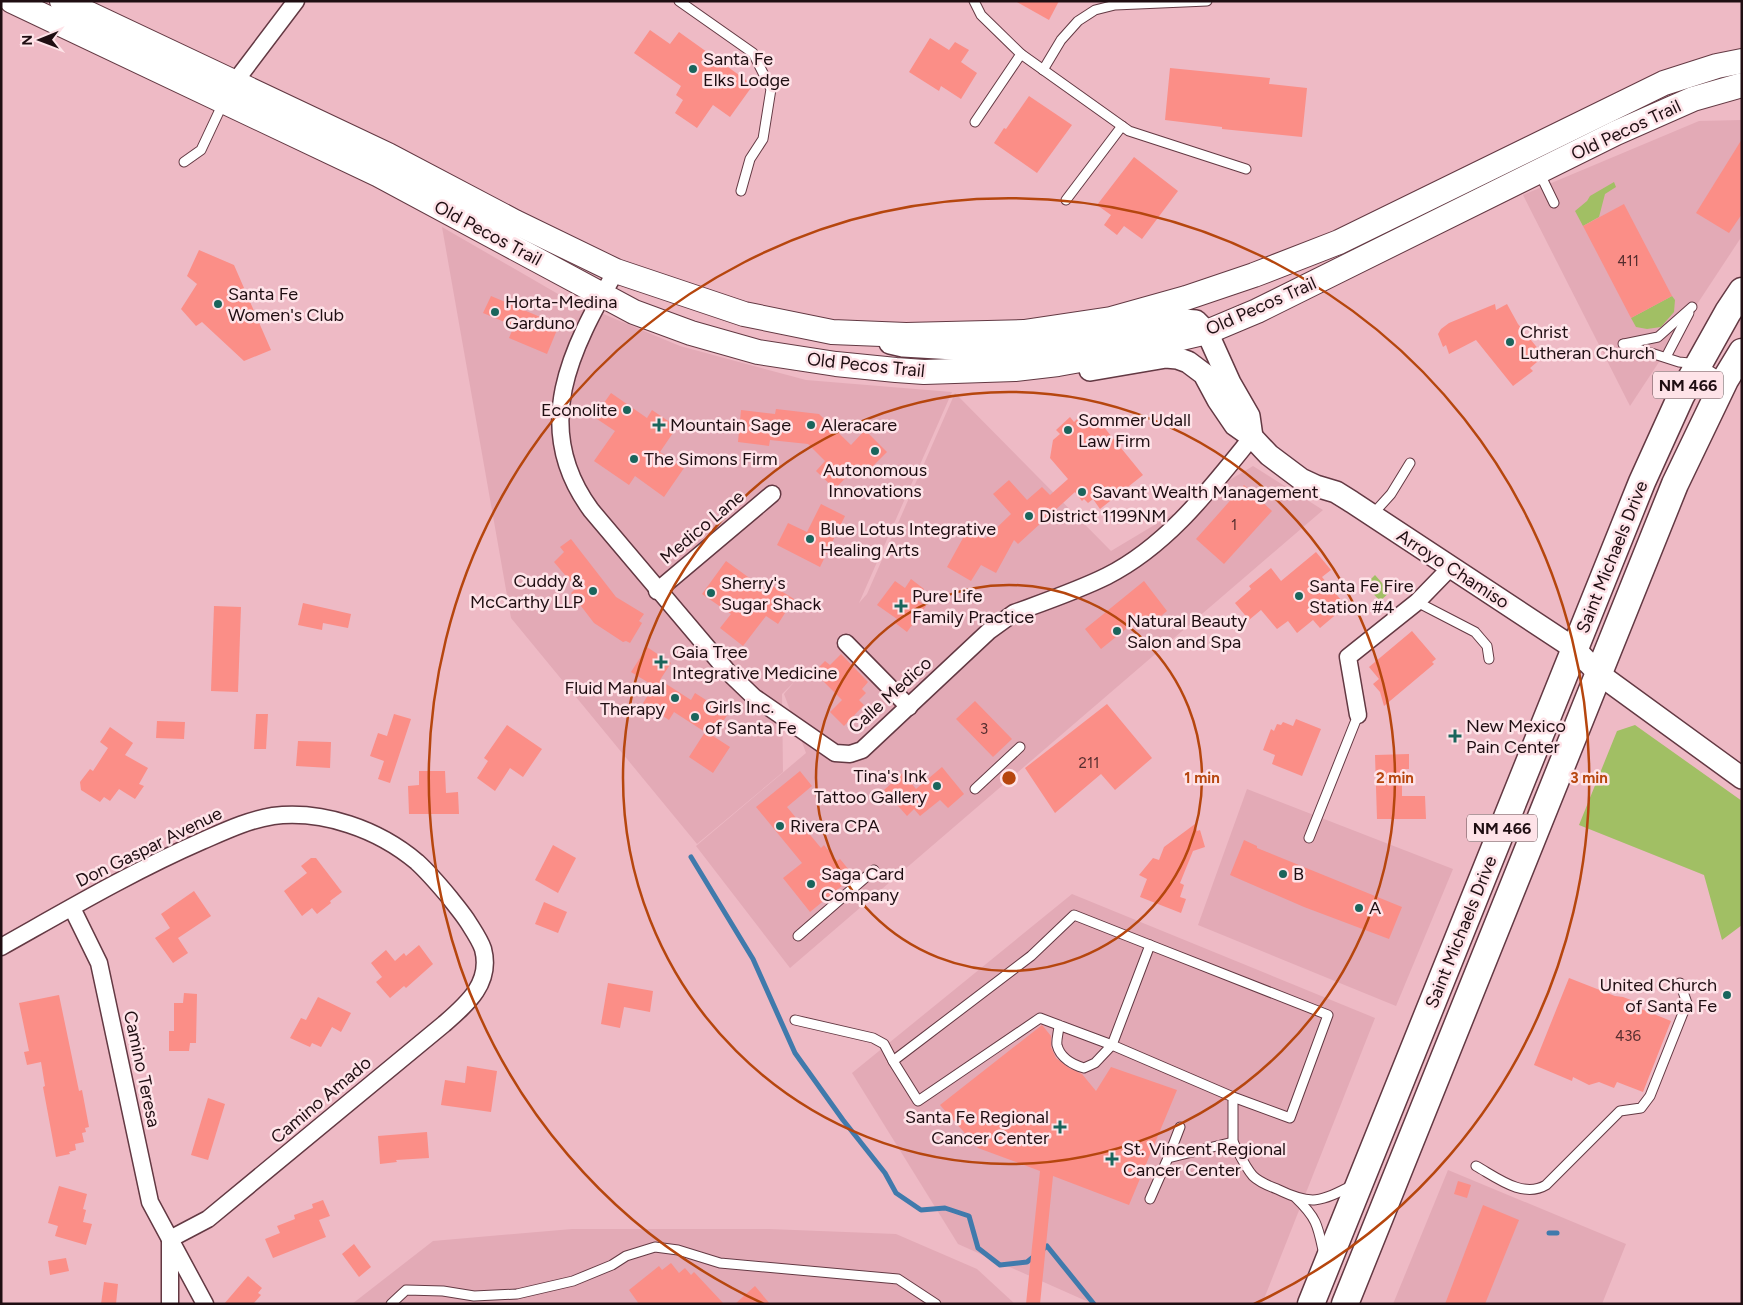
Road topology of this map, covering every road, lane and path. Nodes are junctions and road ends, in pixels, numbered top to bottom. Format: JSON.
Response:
{"nodes":[{"id":1,"x":12,"y":1,"type":"edge"},
{"id":2,"x":62,"y":1,"type":"edge"},
{"id":3,"x":296,"y":1,"type":"edge"},
{"id":4,"x":679,"y":1,"type":"edge"},
{"id":5,"x":974,"y":1,"type":"edge"},
{"id":6,"x":1207,"y":1,"type":"edge"},
{"id":7,"x":1021,"y":54,"type":"junction"},
{"id":8,"x":1742,"y":61,"type":"edge"},
{"id":9,"x":1043,"y":70,"type":"junction"},
{"id":10,"x":1742,"y":86,"type":"edge"},
{"id":11,"x":229,"y":92,"type":"junction"},
{"id":12,"x":975,"y":122,"type":"dead end"},
{"id":13,"x":1122,"y":126,"type":"junction"},
{"id":14,"x":184,"y":162,"type":"dead end"},
{"id":15,"x":1246,"y":168,"type":"dead end"},
{"id":16,"x":1539,"y":172,"type":"junction"},
{"id":17,"x":742,"y":191,"type":"dead end"},
{"id":18,"x":1066,"y":200,"type":"dead end"},
{"id":19,"x":1554,"y":203,"type":"dead end"},
{"id":20,"x":616,"y":271,"type":"junction"},
{"id":21,"x":1742,"y":291,"type":"edge"},
{"id":22,"x":603,"y":294,"type":"junction"},
{"id":23,"x":832,"y":332,"type":"junction"},
{"id":24,"x":1207,"y":332,"type":"junction"},
{"id":25,"x":1742,"y":352,"type":"edge"},
{"id":26,"x":1666,"y":357,"type":"junction"},
{"id":27,"x":1699,"y":364,"type":"junction"},
{"id":28,"x":924,"y":372,"type":"junction"},
{"id":29,"x":1725,"y":380,"type":"junction"},
{"id":30,"x":1252,"y":437,"type":"junction"},
{"id":31,"x":1410,"y":463,"type":"dead end"},
{"id":32,"x":772,"y":494,"type":"dead end"},
{"id":33,"x":1372,"y":515,"type":"junction"},
{"id":34,"x":1451,"y":567,"type":"junction"},
{"id":35,"x":657,"y":591,"type":"junction"},
{"id":36,"x":1417,"y":602,"type":"junction"},
{"id":37,"x":846,"y":643,"type":"dead end"},
{"id":38,"x":1574,"y":649,"type":"junction"},
{"id":39,"x":1489,"y":658,"type":"dead end"},
{"id":40,"x":1599,"y":674,"type":"junction"},
{"id":41,"x":909,"y":707,"type":"junction"},
{"id":42,"x":1358,"y":715,"type":"joint"},
{"id":43,"x":1020,"y":747,"type":"dead end"},
{"id":44,"x":1742,"y":778,"type":"edge"},
{"id":45,"x":975,"y":789,"type":"dead end"},
{"id":46,"x":1309,"y":838,"type":"dead end"},
{"id":47,"x":874,"y":870,"type":"dead end"},
{"id":48,"x":72,"y":908,"type":"junction"},
{"id":49,"x":798,"y":936,"type":"dead end"},
{"id":50,"x":1150,"y":945,"type":"junction"},
{"id":51,"x":1,"y":946,"type":"edge"},
{"id":52,"x":483,"y":975,"type":"joint"},
{"id":53,"x":1680,"y":983,"type":"dead end"},
{"id":54,"x":795,"y":1020,"type":"dead end"},
{"id":55,"x":1059,"y":1025,"type":"junction"},
{"id":56,"x":1112,"y":1045,"type":"junction"},
{"id":57,"x":893,"y":1061,"type":"junction"},
{"id":58,"x":1233,"y":1097,"type":"junction"},
{"id":59,"x":1180,"y":1127,"type":"dead end"},
{"id":60,"x":1233,"y":1142,"type":"junction"},
{"id":61,"x":1168,"y":1158,"type":"junction"},
{"id":62,"x":1476,"y":1166,"type":"dead end"},
{"id":63,"x":1360,"y":1182,"type":"junction"},
{"id":64,"x":1296,"y":1198,"type":"junction"},
{"id":65,"x":1150,"y":1199,"type":"dead end"},
{"id":66,"x":170,"y":1239,"type":"junction"},
{"id":67,"x":1327,"y":1265,"type":"junction"},
{"id":68,"x":170,"y":1304,"type":"edge"},
{"id":69,"x":205,"y":1304,"type":"edge"},
{"id":70,"x":391,"y":1304,"type":"edge"},
{"id":71,"x":936,"y":1304,"type":"edge"},
{"id":72,"x":1311,"y":1304,"type":"edge"},
{"id":73,"x":1324,"y":1304,"type":"edge"},
{"id":74,"x":1345,"y":1304,"type":"edge"}],
"edges":[{"from":1,"to":11,"type":"main road","name":"Old Pecos Trail"},
{"from":2,"to":11,"type":"main road","name":"Old Pecos Trail"},
{"from":3,"to":11,"type":"street"},
{"from":4,"to":17,"type":"lane"},
{"from":5,"to":7,"type":"lane"},
{"from":6,"to":9,"type":"lane"},
{"from":7,"to":9,"type":"lane"},
{"from":7,"to":12,"type":"lane"},
{"from":8,"to":23,"type":"main road","name":"Old Pecos Trail"},
{"from":9,"to":13,"type":"lane"},
{"from":10,"to":16,"type":"main road","name":"Old Pecos Trail"},
{"from":11,"to":14,"type":"lane"},
{"from":11,"to":20,"type":"main road","name":"Old Pecos Trail"},
{"from":11,"to":22,"type":"main road","name":"Old Pecos Trail"},
{"from":13,"to":15,"type":"lane"},
{"from":13,"to":18,"type":"lane"},
{"from":16,"to":19,"type":"lane"},
{"from":16,"to":24,"type":"main road","name":"Old Pecos Trail"},
{"from":20,"to":22,"type":"street","name":"Calle Medico"},
{"from":20,"to":23,"type":"main road","name":"Old Pecos Trail"},
{"from":21,"to":27,"type":"main road","name":"Saint Michaels Drive","number":"NM 466"},
{"from":22,"to":28,"type":"main road","name":"Old Pecos Trail"},
{"from":22,"to":35,"type":"street","name":"Calle Medico"},
{"from":23,"to":24,"type":"street"},
{"from":24,"to":28,"type":"main road","name":"Old Pecos Trail"},
{"from":24,"to":30,"type":"street"},
{"from":25,"to":29,"type":"main road","name":"Saint Michaels Drive","number":"NM 466"},
{"from":26,"to":26,"type":"lane"},
{"from":26,"to":27,"type":"lane"},
{"from":27,"to":29,"type":"lane"},
{"from":27,"to":38,"type":"main road","name":"Saint Michaels Drive","number":"NM 466"},
{"from":28,"to":30,"type":"street","name":"Arroyo Chamiso"},
{"from":29,"to":40,"type":"main road","name":"Saint Michaels Drive","number":"NM 466"},
{"from":30,"to":33,"type":"street","name":"Arroyo Chamiso"},
{"from":30,"to":41,"type":"street","name":"Calle Medico"},
{"from":31,"to":33,"type":"lane"},
{"from":32,"to":35,"type":"street","name":"Medico Lane"},
{"from":33,"to":34,"type":"street","name":"Arroyo Chamiso"},
{"from":34,"to":36,"type":"street"},
{"from":34,"to":38,"type":"street","name":"Arroyo Chamiso"},
{"from":35,"to":41,"type":"street","name":"Calle Medico"},
{"from":36,"to":39,"type":"lane"},
{"from":36,"to":42,"type":"street"},
{"from":37,"to":41,"type":"street"},
{"from":38,"to":40,"type":"street","name":"Arroyo Chamiso"},
{"from":38,"to":63,"type":"main road","name":"Saint Michaels Drive","number":"NM 466"},
{"from":40,"to":44,"type":"street","name":"Arroyo Chamiso"},
{"from":40,"to":74,"type":"main road","name":"Saint Michaels Drive","number":"NM 466"},
{"from":42,"to":46,"type":"lane"},
{"from":43,"to":45,"type":"lane"},
{"from":47,"to":49,"type":"lane"},
{"from":48,"to":51,"type":"street","name":"Don Gaspar Avenue"},
{"from":48,"to":52,"type":"street","name":"Don Gaspar Avenue"},
{"from":48,"to":66,"type":"street","name":"Camino Teresa"},
{"from":50,"to":56,"type":"lane"},
{"from":50,"to":57,"type":"lane"},
{"from":50,"to":58,"type":"lane"},
{"from":52,"to":66,"type":"street","name":"Camino Amado"},
{"from":53,"to":62,"type":"lane"},
{"from":54,"to":57,"type":"lane"},
{"from":55,"to":56,"type":"lane"},
{"from":55,"to":56,"type":"lane"},
{"from":55,"to":57,"type":"lane"},
{"from":56,"to":58,"type":"lane"},
{"from":58,"to":60,"type":"lane"},
{"from":59,"to":61,"type":"lane"},
{"from":60,"to":61,"type":"lane"},
{"from":60,"to":64,"type":"lane"},
{"from":61,"to":65,"type":"lane"},
{"from":63,"to":64,"type":"lane"},
{"from":63,"to":67,"type":"main road","name":"Saint Michaels Drive","number":"NM 466"},
{"from":63,"to":73,"type":"main road"},
{"from":64,"to":67,"type":"lane"},
{"from":66,"to":68,"type":"street","name":"Camino Teresa"},
{"from":66,"to":69,"type":"street","name":"Camino Teresa"},
{"from":67,"to":72,"type":"main road","name":"Saint Michaels Drive","number":"NM 466"},
{"from":70,"to":71,"type":"lane"}]}
